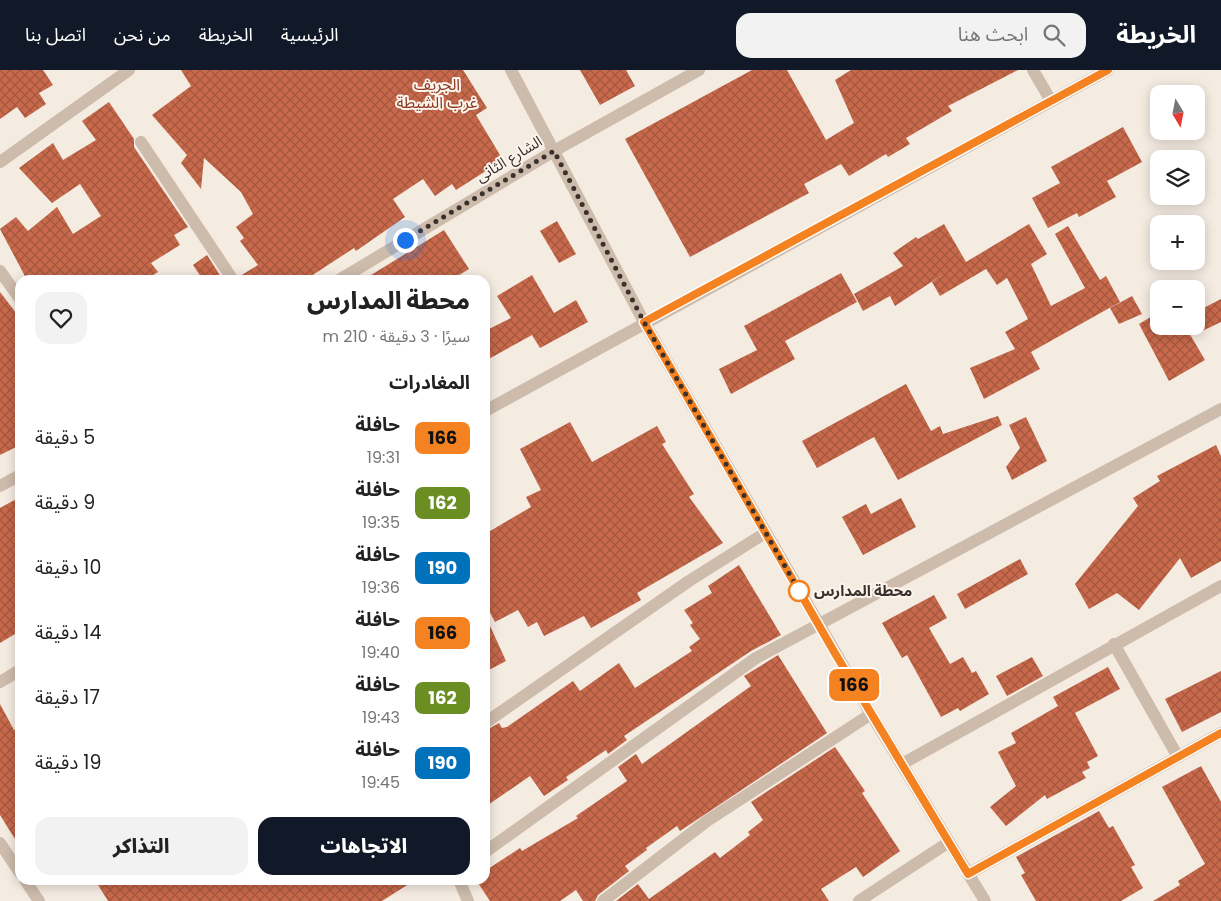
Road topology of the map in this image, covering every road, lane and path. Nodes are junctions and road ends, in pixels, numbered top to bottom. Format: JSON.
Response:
{"nodes":[{"id":1,"x":511,"y":70,"type":"edge"},
{"id":2,"x":699,"y":70,"type":"edge"},
{"id":3,"x":1033,"y":70,"type":"edge"},
{"id":4,"x":1108,"y":70,"type":"edge"},
{"id":5,"x":121,"y":72,"type":"edge"},
{"id":6,"x":1051,"y":100,"type":"junction"},
{"id":7,"x":141,"y":142,"type":"dead end"},
{"id":8,"x":554,"y":151,"type":"junction"},
{"id":9,"x":0,"y":162,"type":"edge"},
{"id":10,"x":0,"y":271,"type":"edge"},
{"id":11,"x":230,"y":275,"type":"edge"},
{"id":12,"x":347,"y":275,"type":"edge"},
{"id":13,"x":15,"y":292,"type":"edge"},
{"id":14,"x":644,"y":322,"type":"junction"},
{"id":15,"x":490,"y":408,"type":"edge"},
{"id":16,"x":1221,"y":408,"type":"edge"},
{"id":17,"x":15,"y":478,"type":"edge"},
{"id":18,"x":0,"y":486,"type":"edge"},
{"id":19,"x":765,"y":533,"type":"junction"},
{"id":20,"x":1221,"y":586,"type":"edge"},
{"id":21,"x":819,"y":625,"type":"junction"},
{"id":22,"x":1114,"y":644,"type":"junction"},
{"id":23,"x":15,"y":673,"type":"edge"},
{"id":24,"x":0,"y":682,"type":"edge"},
{"id":25,"x":871,"y":714,"type":"junction"},
{"id":26,"x":490,"y":720,"type":"edge"},
{"id":27,"x":1221,"y":733,"type":"edge"},
{"id":28,"x":1178,"y":757,"type":"junction"},
{"id":29,"x":902,"y":764,"type":"junction"},
{"id":30,"x":949,"y":842,"type":"junction"},
{"id":31,"x":0,"y":843,"type":"edge"},
{"id":32,"x":490,"y":848,"type":"edge"},
{"id":33,"x":15,"y":866,"type":"edge"},
{"id":34,"x":968,"y":874,"type":"junction"},
{"id":35,"x":28,"y":885,"type":"edge"},
{"id":36,"x":461,"y":885,"type":"edge"},
{"id":37,"x":39,"y":901,"type":"edge"},
{"id":38,"x":468,"y":901,"type":"edge"},
{"id":39,"x":603,"y":901,"type":"edge"},
{"id":40,"x":860,"y":901,"type":"edge"},
{"id":41,"x":985,"y":901,"type":"edge"}],
"edges":[{"from":1,"to":8,"type":"street"},
{"from":2,"to":8,"type":"street","name":"الشارع الثانى"},
{"from":3,"to":6,"type":"street"},
{"from":4,"to":6,"type":"street"},
{"from":5,"to":9,"type":"street"},
{"from":6,"to":14,"type":"street"},
{"from":7,"to":11,"type":"street"},
{"from":8,"to":12,"type":"street","name":"الشارع الثانى"},
{"from":8,"to":14,"type":"street"},
{"from":10,"to":13,"type":"street"},
{"from":14,"to":15,"type":"street"},
{"from":14,"to":19,"type":"street"},
{"from":16,"to":21,"type":"street"},
{"from":17,"to":18,"type":"street"},
{"from":19,"to":21,"type":"street"},
{"from":19,"to":26,"type":"street"},
{"from":20,"to":22,"type":"street"},
{"from":21,"to":25,"type":"street"},
{"from":21,"to":32,"type":"street"},
{"from":22,"to":28,"type":"street"},
{"from":22,"to":29,"type":"street"},
{"from":23,"to":24,"type":"street"},
{"from":25,"to":29,"type":"street"},
{"from":25,"to":39,"type":"street"},
{"from":27,"to":28,"type":"street"},
{"from":28,"to":34,"type":"street"},
{"from":29,"to":30,"type":"street"},
{"from":30,"to":34,"type":"street"},
{"from":30,"to":40,"type":"street"},
{"from":31,"to":33,"type":"street"},
{"from":34,"to":41,"type":"street"},
{"from":35,"to":37,"type":"street"},
{"from":36,"to":38,"type":"street"}]}
